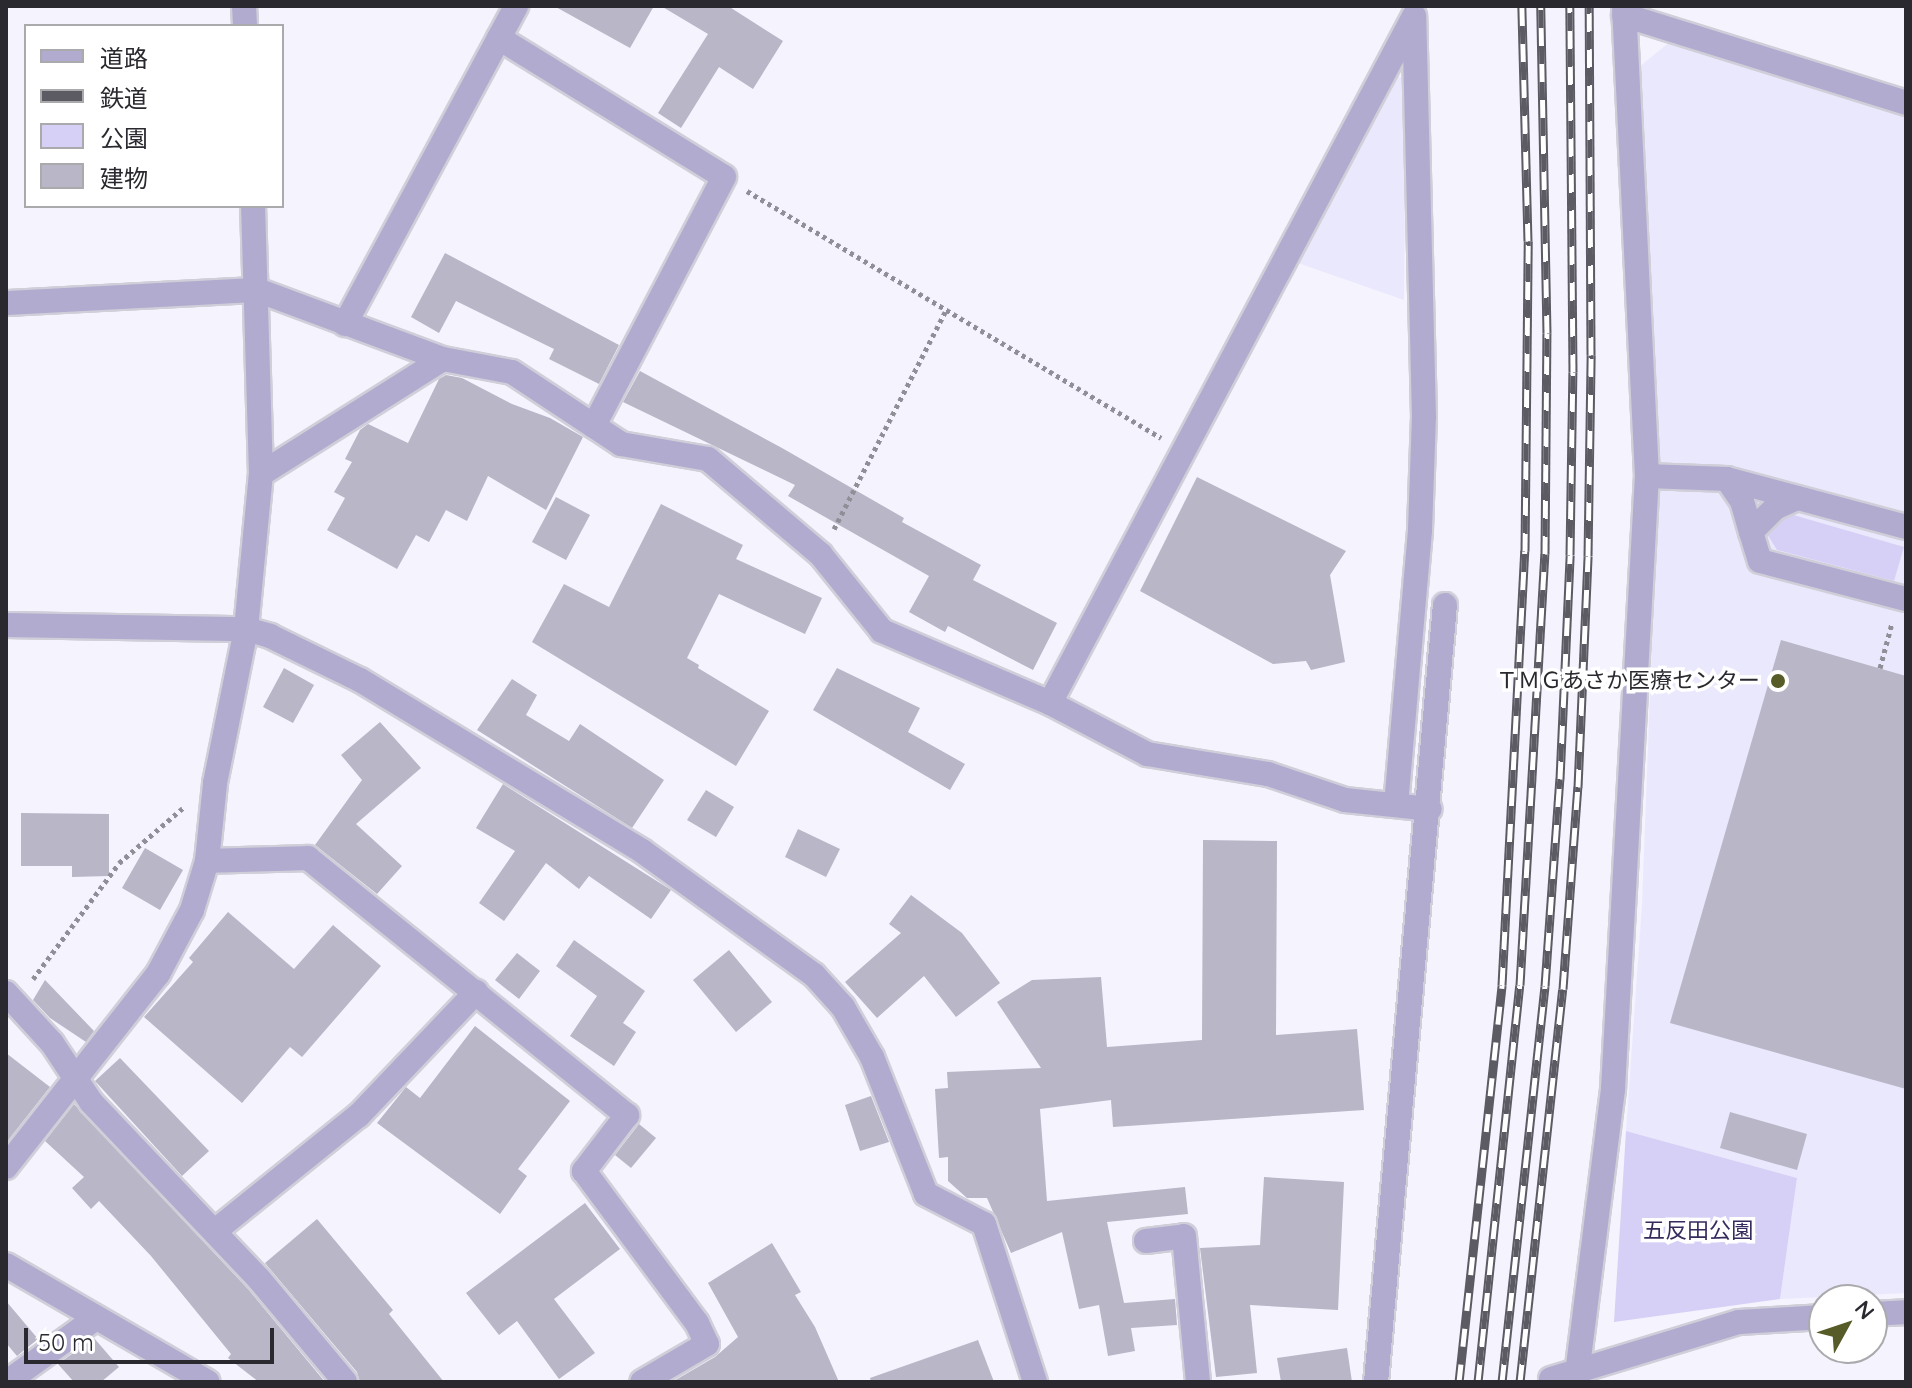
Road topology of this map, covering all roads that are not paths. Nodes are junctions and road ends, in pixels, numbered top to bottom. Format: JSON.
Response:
{"nodes":[{"id":1,"x":516,"y":6,"type":"edge"},
{"id":2,"x":1624,"y":10,"type":"edge"},
{"id":3,"x":1414,"y":11,"type":"edge"},
{"id":4,"x":499,"y":38,"type":"junction"},
{"id":5,"x":1906,"y":103,"type":"edge"},
{"id":6,"x":253,"y":208,"type":"edge"},
{"id":7,"x":257,"y":290,"type":"junction"},
{"id":8,"x":6,"y":303,"type":"edge"},
{"id":9,"x":345,"y":324,"type":"junction"},
{"id":10,"x":443,"y":359,"type":"junction"},
{"id":11,"x":594,"y":426,"type":"junction"},
{"id":12,"x":261,"y":474,"type":"junction"},
{"id":13,"x":1647,"y":476,"type":"junction"},
{"id":14,"x":1727,"y":479,"type":"junction"},
{"id":15,"x":1797,"y":498,"type":"junction"},
{"id":16,"x":1906,"y":527,"type":"edge"},
{"id":17,"x":1751,"y":532,"type":"junction"},
{"id":18,"x":1906,"y":599,"type":"edge"},
{"id":19,"x":1445,"y":605,"type":"dead end"},
{"id":20,"x":6,"y":625,"type":"edge"},
{"id":21,"x":246,"y":629,"type":"junction"},
{"id":22,"x":1050,"y":703,"type":"junction"},
{"id":23,"x":1396,"y":805,"type":"junction"},
{"id":24,"x":1430,"y":809,"type":"junction"},
{"id":25,"x":207,"y":861,"type":"junction"},
{"id":26,"x":476,"y":992,"type":"junction"},
{"id":27,"x":8,"y":995,"type":"edge"},
{"id":28,"x":74,"y":1079,"type":"junction"},
{"id":29,"x":6,"y":1167,"type":"edge"},
{"id":30,"x":215,"y":1231,"type":"junction"},
{"id":31,"x":1146,"y":1241,"type":"dead end"},
{"id":32,"x":6,"y":1265,"type":"edge"},
{"id":33,"x":96,"y":1318,"type":"junction"},
{"id":34,"x":1808,"y":1318,"type":"edge"},
{"id":35,"x":1577,"y":1377,"type":"edge"},
{"id":36,"x":1551,"y":1379,"type":"dead end"},
{"id":37,"x":7,"y":1382,"type":"edge"},
{"id":38,"x":208,"y":1382,"type":"edge"},
{"id":39,"x":345,"y":1382,"type":"edge"},
{"id":40,"x":642,"y":1382,"type":"edge"},
{"id":41,"x":1035,"y":1382,"type":"edge"},
{"id":42,"x":1198,"y":1382,"type":"edge"},
{"id":43,"x":1376,"y":1382,"type":"edge"}],
"edges":[{"from":1,"to":4,"type":"street"},
{"from":2,"to":5,"type":"street"},
{"from":2,"to":13,"type":"street"},
{"from":3,"to":22,"type":"street"},
{"from":3,"to":23,"type":"street"},
{"from":4,"to":9,"type":"street"},
{"from":4,"to":11,"type":"street"},
{"from":6,"to":7,"type":"street"},
{"from":7,"to":8,"type":"street"},
{"from":7,"to":9,"type":"street"},
{"from":7,"to":12,"type":"street"},
{"from":9,"to":10,"type":"street"},
{"from":10,"to":11,"type":"street"},
{"from":10,"to":12,"type":"street"},
{"from":11,"to":22,"type":"street"},
{"from":12,"to":21,"type":"street"},
{"from":13,"to":14,"type":"street"},
{"from":13,"to":35,"type":"street"},
{"from":14,"to":15,"type":"street"},
{"from":14,"to":17,"type":"street"},
{"from":15,"to":16,"type":"street"},
{"from":15,"to":17,"type":"street"},
{"from":17,"to":18,"type":"street"},
{"from":19,"to":24,"type":"street"},
{"from":20,"to":21,"type":"street"},
{"from":21,"to":25,"type":"street"},
{"from":21,"to":41,"type":"street"},
{"from":22,"to":23,"type":"street"},
{"from":23,"to":24,"type":"street"},
{"from":24,"to":43,"type":"street"},
{"from":25,"to":26,"type":"street"},
{"from":25,"to":28,"type":"street"},
{"from":26,"to":30,"type":"street"},
{"from":26,"to":40,"type":"street"},
{"from":27,"to":28,"type":"street"},
{"from":28,"to":29,"type":"street"},
{"from":28,"to":30,"type":"street"},
{"from":30,"to":39,"type":"street"},
{"from":31,"to":42,"type":"street"},
{"from":32,"to":33,"type":"street"},
{"from":33,"to":37,"type":"street"},
{"from":33,"to":38,"type":"street"},
{"from":34,"to":35,"type":"street"},
{"from":35,"to":36,"type":"street"}]}
